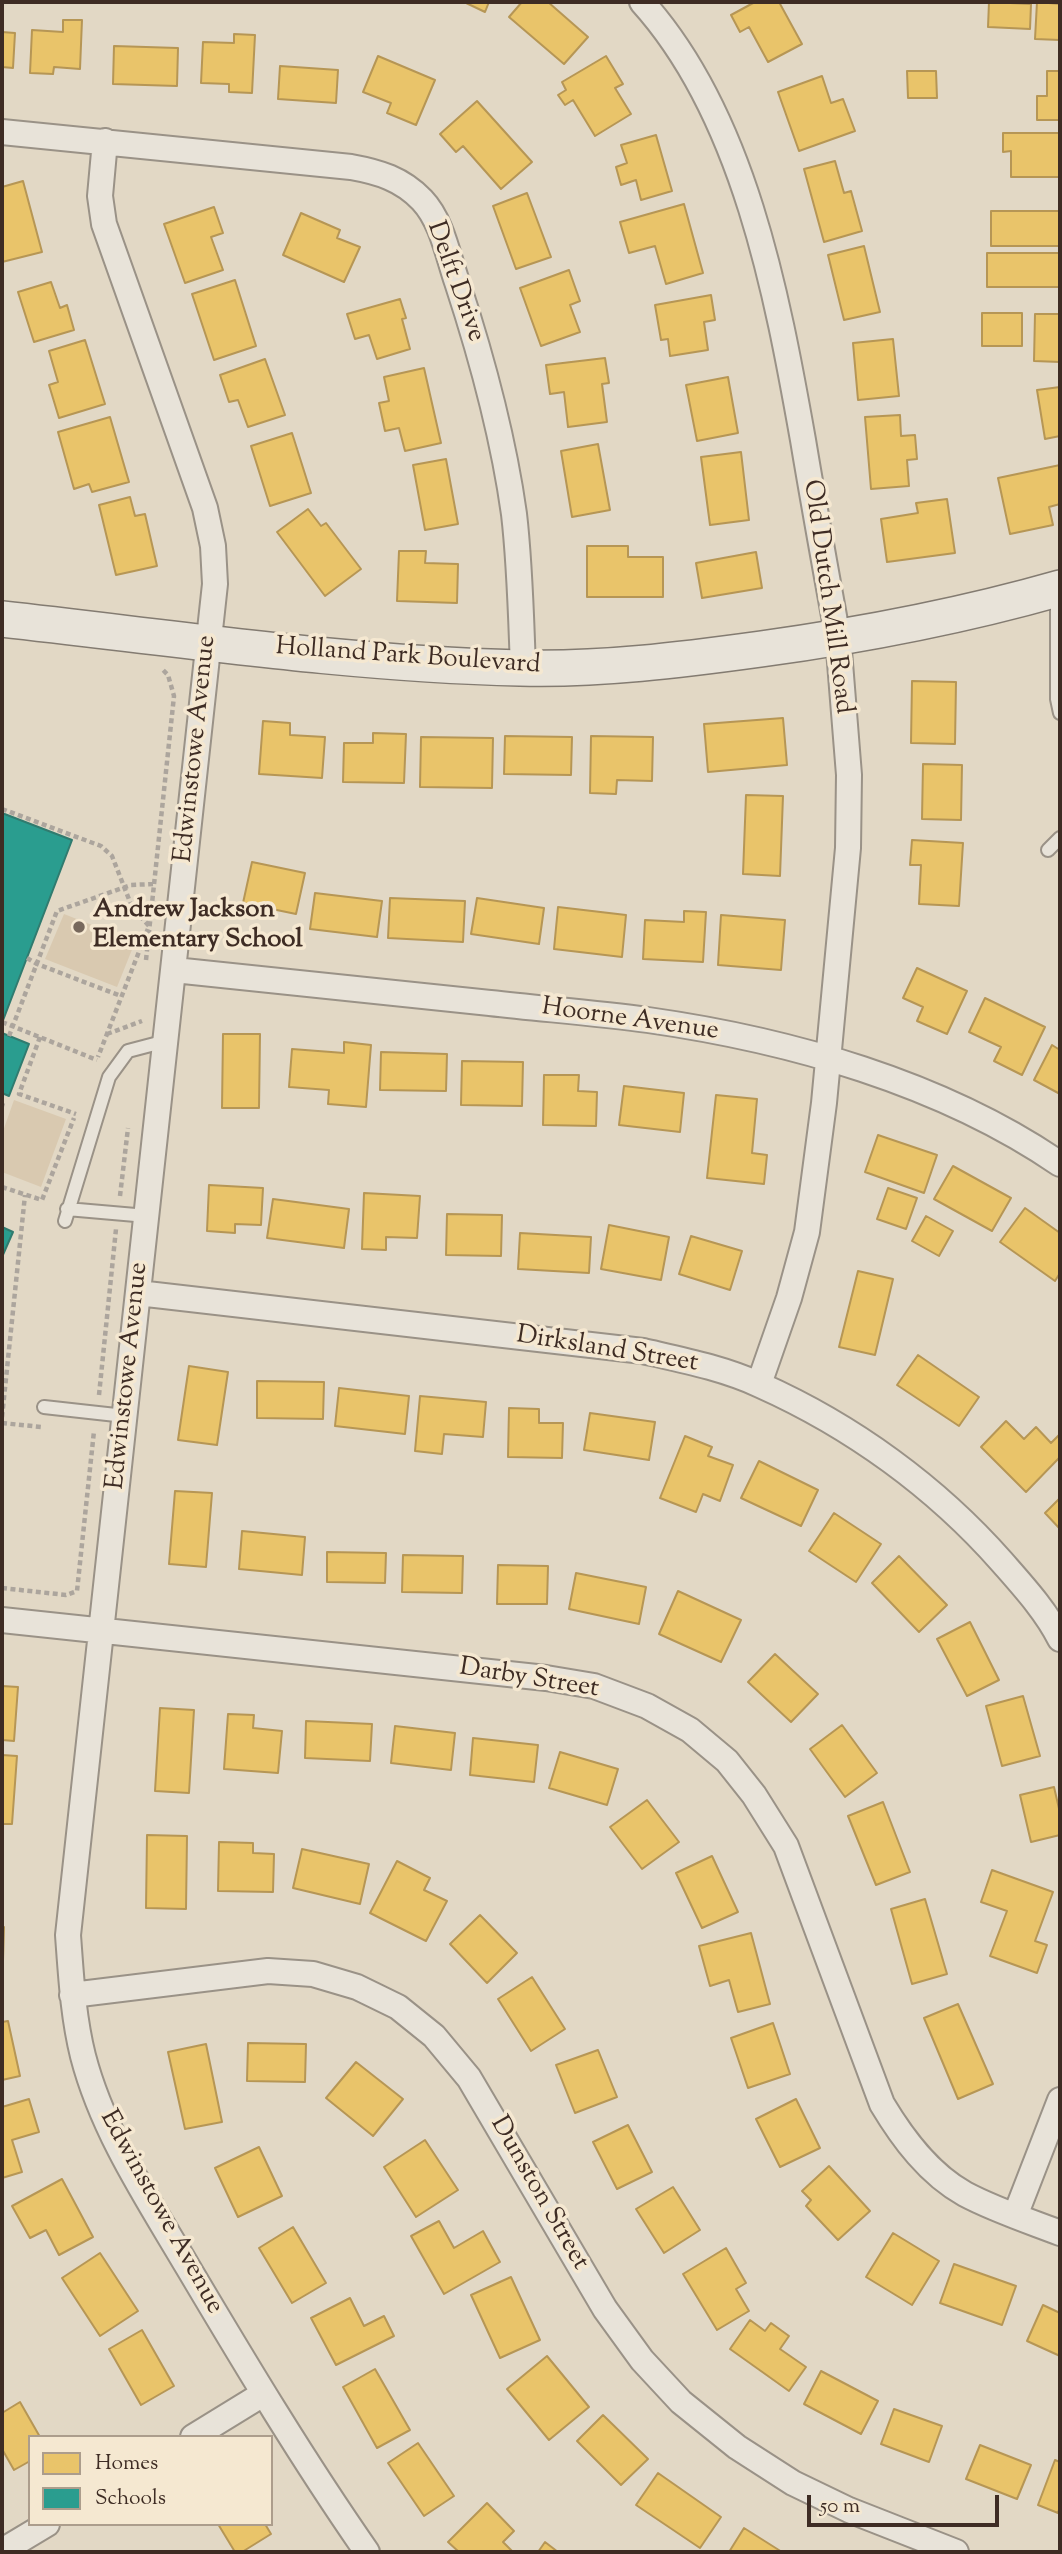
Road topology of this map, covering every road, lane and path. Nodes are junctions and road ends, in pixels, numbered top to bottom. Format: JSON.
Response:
{"nodes":[{"id":1,"x":642,"y":2,"type":"edge"},
{"id":2,"x":2,"y":132,"type":"edge"},
{"id":3,"x":105,"y":141,"type":"junction"},
{"id":4,"x":1059,"y":588,"type":"edge"},
{"id":5,"x":2,"y":619,"type":"edge"},
{"id":6,"x":838,"y":638,"type":"junction"},
{"id":7,"x":208,"y":642,"type":"junction"},
{"id":8,"x":154,"y":666,"type":"dead end"},
{"id":9,"x":523,"y":668,"type":"junction"},
{"id":10,"x":1060,"y":713,"type":"edge"},
{"id":11,"x":2,"y":809,"type":"edge"},
{"id":12,"x":1060,"y":838,"type":"edge"},
{"id":13,"x":1048,"y":850,"type":"dead end"},
{"id":14,"x":153,"y":884,"type":"junction"},
{"id":15,"x":123,"y":887,"type":"junction"},
{"id":16,"x":149,"y":926,"type":"junction"},
{"id":17,"x":27,"y":958,"type":"dead end"},
{"id":18,"x":146,"y":961,"type":"dead end"},
{"id":19,"x":37,"y":964,"type":"junction"},
{"id":20,"x":174,"y":970,"type":"junction"},
{"id":21,"x":121,"y":996,"type":"dead end"},
{"id":22,"x":142,"y":1009,"type":"dead end"},
{"id":23,"x":142,"y":1021,"type":"junction"},
{"id":24,"x":2,"y":1022,"type":"edge"},
{"id":25,"x":11,"y":1026,"type":"junction"},
{"id":26,"x":107,"y":1034,"type":"dead end"},
{"id":27,"x":9,"y":1036,"type":"dead end"},
{"id":28,"x":40,"y":1037,"type":"junction"},
{"id":29,"x":166,"y":1041,"type":"junction"},
{"id":30,"x":138,"y":1048,"type":"junction"},
{"id":31,"x":828,"y":1059,"type":"junction"},
{"id":32,"x":97,"y":1060,"type":"dead end"},
{"id":33,"x":76,"y":1114,"type":"dead end"},
{"id":34,"x":130,"y":1117,"type":"dead end"},
{"id":35,"x":1060,"y":1164,"type":"edge"},
{"id":36,"x":25,"y":1195,"type":"dead end"},
{"id":37,"x":118,"y":1214,"type":"junction"},
{"id":38,"x":147,"y":1216,"type":"junction"},
{"id":39,"x":138,"y":1293,"type":"junction"},
{"id":40,"x":759,"y":1384,"type":"junction"},
{"id":41,"x":44,"y":1407,"type":"dead end"},
{"id":42,"x":97,"y":1413,"type":"junction"},
{"id":43,"x":125,"y":1416,"type":"junction"},
{"id":44,"x":2,"y":1417,"type":"edge"},
{"id":45,"x":2,"y":1588,"type":"edge"},
{"id":46,"x":2,"y":1620,"type":"edge"},
{"id":47,"x":101,"y":1631,"type":"junction"},
{"id":48,"x":1060,"y":1639,"type":"edge"},
{"id":49,"x":72,"y":1995,"type":"junction"},
{"id":50,"x":1060,"y":2100,"type":"edge"},
{"id":51,"x":1015,"y":2216,"type":"junction"},
{"id":52,"x":1060,"y":2233,"type":"edge"},
{"id":53,"x":263,"y":2394,"type":"junction"},
{"id":54,"x":196,"y":2435,"type":"edge"},
{"id":55,"x":44,"y":2526,"type":"edge"},
{"id":56,"x":2,"y":2551,"type":"edge"},
{"id":57,"x":367,"y":2552,"type":"edge"},
{"id":58,"x":956,"y":2552,"type":"edge"}],
"edges":[{"from":1,"to":6,"type":"street","name":"Old Dutch Mill Road"},
{"from":2,"to":3,"type":"street","name":"Delft Drive"},
{"from":3,"to":7,"type":"street","name":"Edwinstowe Avenue"},
{"from":3,"to":9,"type":"street","name":"Delft Drive"},
{"from":4,"to":6,"type":"street","name":"Holland Park Boulevard"},
{"from":4,"to":10,"type":"lane"},
{"from":5,"to":7,"type":"street","name":"Holland Park Boulevard"},
{"from":6,"to":9,"type":"street","name":"Holland Park Boulevard"},
{"from":6,"to":31,"type":"street","name":"Old Dutch Mill Road"},
{"from":7,"to":9,"type":"street","name":"Holland Park Boulevard"},
{"from":7,"to":20,"type":"street","name":"Edwinstowe Avenue"},
{"from":8,"to":14,"type":"path"},
{"from":11,"to":15,"type":"path"},
{"from":12,"to":13,"type":"lane"},
{"from":14,"to":15,"type":"path"},
{"from":14,"to":16,"type":"path"},
{"from":15,"to":16,"type":"path"},
{"from":15,"to":19,"type":"path"},
{"from":16,"to":18,"type":"path"},
{"from":17,"to":19,"type":"path"},
{"from":19,"to":21,"type":"path"},
{"from":19,"to":25,"type":"path"},
{"from":20,"to":29,"type":"street","name":"Edwinstowe Avenue"},
{"from":20,"to":31,"type":"street","name":"Hoorne Avenue"},
{"from":22,"to":23,"type":"path"},
{"from":23,"to":26,"type":"path"},
{"from":23,"to":30,"type":"path"},
{"from":24,"to":25,"type":"path"},
{"from":25,"to":27,"type":"path"},
{"from":25,"to":28,"type":"path"},
{"from":28,"to":32,"type":"path"},
{"from":28,"to":33,"type":"path"},
{"from":29,"to":30,"type":"lane"},
{"from":29,"to":38,"type":"street","name":"Edwinstowe Avenue"},
{"from":30,"to":37,"type":"lane"},
{"from":31,"to":35,"type":"street","name":"Hoorne Avenue"},
{"from":31,"to":40,"type":"street","name":"Old Dutch Mill Road"},
{"from":34,"to":37,"type":"path"},
{"from":36,"to":44,"type":"path"},
{"from":37,"to":38,"type":"lane"},
{"from":37,"to":42,"type":"path"},
{"from":38,"to":39,"type":"street","name":"Edwinstowe Avenue"},
{"from":39,"to":40,"type":"street","name":"Dirksland Street"},
{"from":39,"to":43,"type":"street","name":"Edwinstowe Avenue"},
{"from":40,"to":48,"type":"street","name":"Dirksland Street"},
{"from":41,"to":42,"type":"lane"},
{"from":42,"to":43,"type":"lane"},
{"from":42,"to":45,"type":"path"},
{"from":43,"to":47,"type":"street","name":"Edwinstowe Avenue"},
{"from":46,"to":47,"type":"street","name":"Darby Street"},
{"from":47,"to":49,"type":"street","name":"Edwinstowe Avenue"},
{"from":47,"to":51,"type":"street","name":"Darby Street"},
{"from":49,"to":53,"type":"street","name":"Edwinstowe Avenue"},
{"from":49,"to":58,"type":"street","name":"Dunston Street"},
{"from":50,"to":51,"type":"street"},
{"from":51,"to":52,"type":"street","name":"Darby Street"},
{"from":53,"to":54,"type":"street"},
{"from":53,"to":57,"type":"street","name":"Edwinstowe Avenue"},
{"from":55,"to":56,"type":"street"}]}
